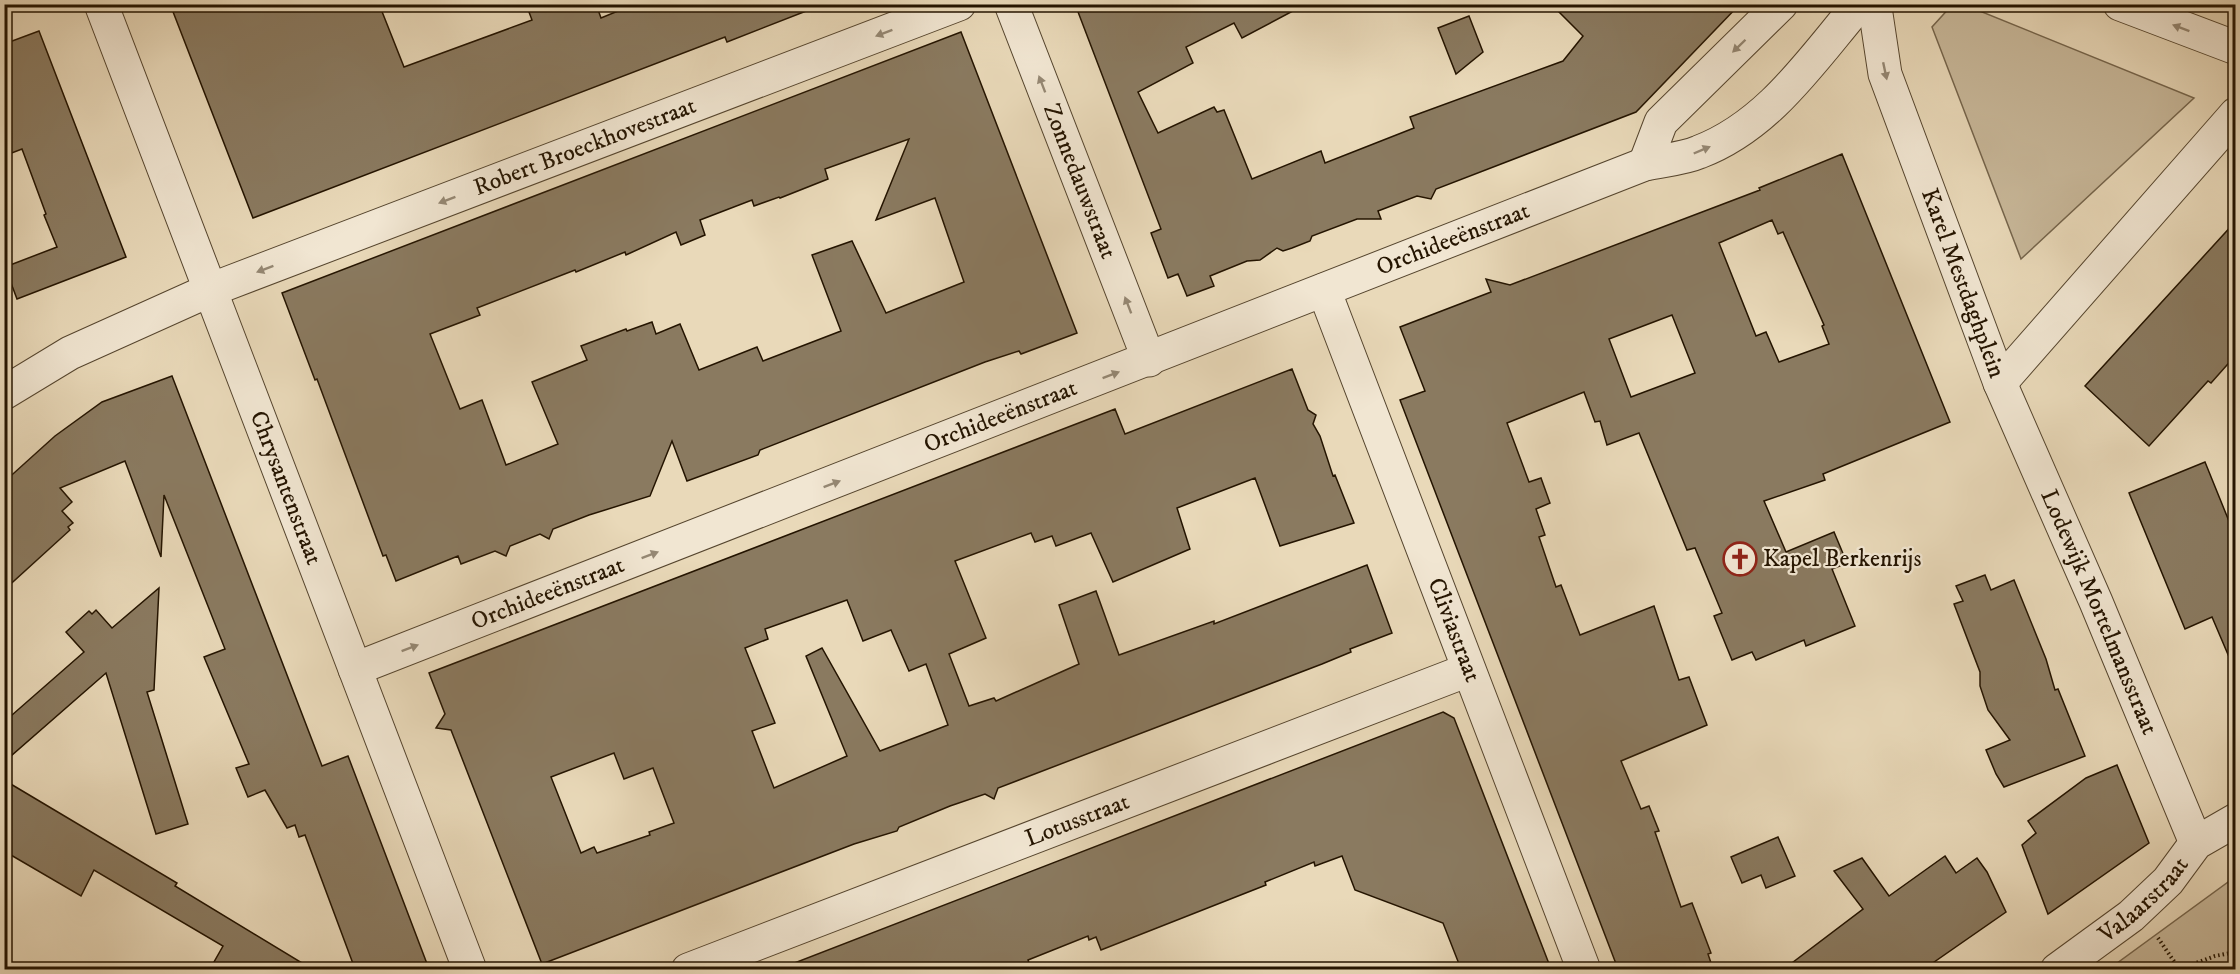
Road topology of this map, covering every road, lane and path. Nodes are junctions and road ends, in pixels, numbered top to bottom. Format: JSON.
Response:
{"nodes":[{"id":1,"x":101,"y":4,"type":"edge"},
{"id":2,"x":958,"y":4,"type":"edge"},
{"id":3,"x":1011,"y":4,"type":"edge"},
{"id":4,"x":1781,"y":4,"type":"edge"},
{"id":5,"x":2120,"y":4,"type":"edge"},
{"id":6,"x":1864,"y":9,"type":"edge"},
{"id":7,"x":2235,"y":48,"type":"edge"},
{"id":8,"x":2235,"y":114,"type":"edge"},
{"id":9,"x":1645,"y":164,"type":"junction"},
{"id":10,"x":210,"y":290,"type":"junction"},
{"id":11,"x":1324,"y":290,"type":"junction"},
{"id":12,"x":1149,"y":360,"type":"junction"},
{"id":13,"x":2000,"y":383,"type":"junction"},
{"id":14,"x":4,"y":393,"type":"edge"},
{"id":15,"x":355,"y":669,"type":"junction"},
{"id":16,"x":1468,"y":670,"type":"junction"},
{"id":17,"x":2235,"y":820,"type":"edge"},
{"id":18,"x":2196,"y":843,"type":"junction"},
{"id":19,"x":2235,"y":952,"type":"edge"},
{"id":20,"x":470,"y":969,"type":"edge"},
{"id":21,"x":688,"y":969,"type":"edge"},
{"id":22,"x":1584,"y":969,"type":"edge"},
{"id":23,"x":2057,"y":969,"type":"edge"},
{"id":24,"x":2180,"y":969,"type":"edge"}],
"edges":[{"from":1,"to":10,"type":"street","name":"Chrysantenstraat"},
{"from":2,"to":10,"type":"street","name":"Robert Broeckhovestraat","one_way":true},
{"from":12,"to":3,"type":"street","name":"Zonnedauwstraat","one_way":true},
{"from":4,"to":9,"type":"street","one_way":true},
{"from":7,"to":5,"type":"street","one_way":true},
{"from":9,"to":6,"type":"street","name":"Orchideeënstraat","one_way":true},
{"from":6,"to":13,"type":"street","name":"Karel Mestdaghplein","one_way":true},
{"from":8,"to":13,"type":"street","name":"Karel Mestdaghplein"},
{"from":9,"to":11,"type":"street","name":"Orchideeënstraat"},
{"from":10,"to":14,"type":"street","name":"Robert Broeckhovestraat"},
{"from":10,"to":15,"type":"street","name":"Chrysantenstraat"},
{"from":11,"to":12,"type":"street","name":"Orchideeënstraat"},
{"from":11,"to":16,"type":"street","name":"Cliviastraat"},
{"from":15,"to":12,"type":"street","name":"Orchideeënstraat","one_way":true},
{"from":13,"to":18,"type":"street","name":"Lodewijk Mortelmansstraat"},
{"from":15,"to":20,"type":"street","name":"Chrysantenstraat"},
{"from":16,"to":21,"type":"street","name":"Lotusstraat"},
{"from":16,"to":22,"type":"street","name":"Cliviastraat"},
{"from":17,"to":18,"type":"street"},
{"from":18,"to":23,"type":"street","name":"Valaarstraat"},
{"from":19,"to":24,"type":"path"}]}
